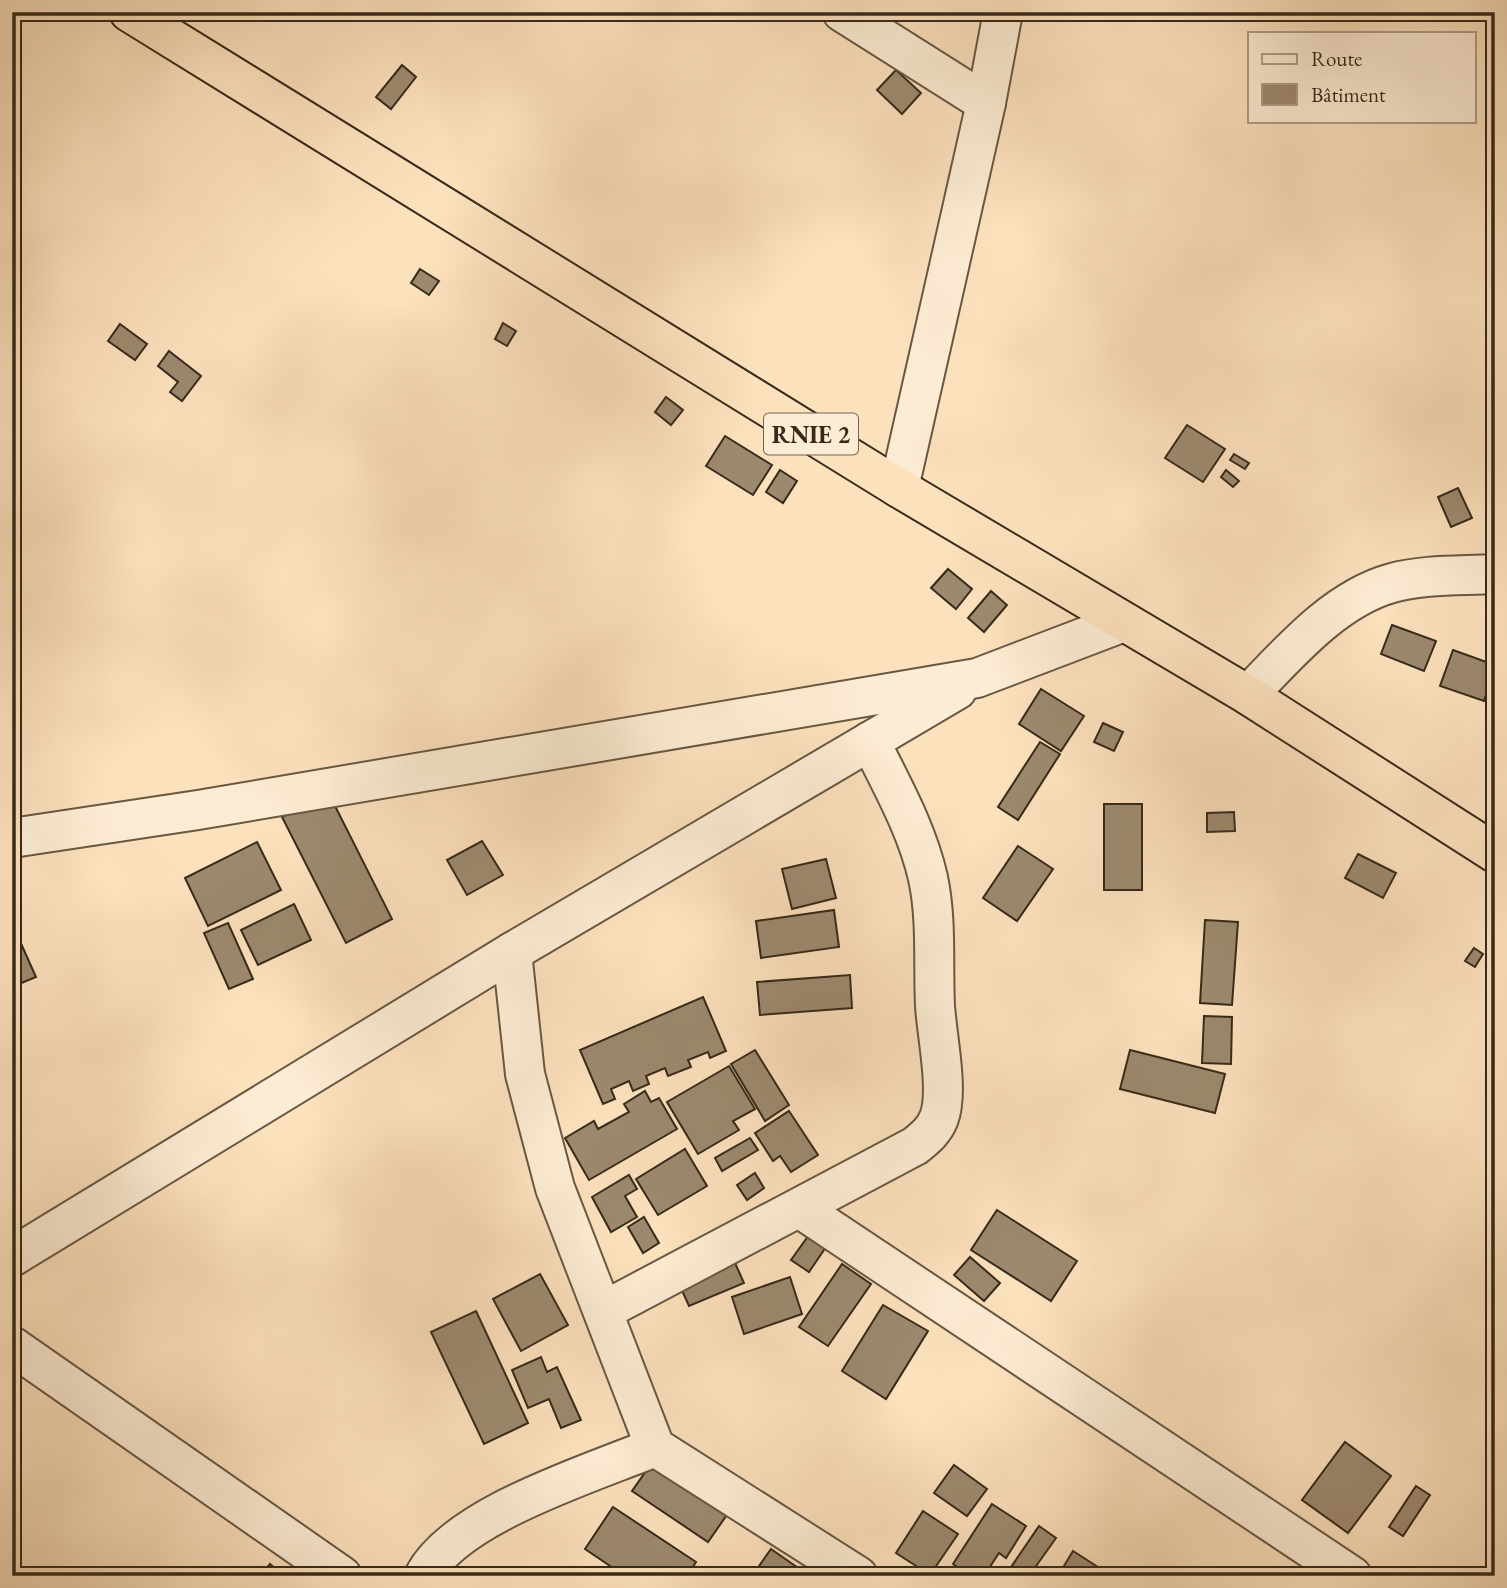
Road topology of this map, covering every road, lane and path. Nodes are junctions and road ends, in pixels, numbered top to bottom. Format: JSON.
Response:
{"nodes":[{"id":1,"x":129,"y":12,"type":"edge"},
{"id":2,"x":842,"y":12,"type":"edge"},
{"id":3,"x":1003,"y":12,"type":"edge"},
{"id":4,"x":986,"y":103,"type":"junction"},
{"id":5,"x":899,"y":488,"type":"junction"},
{"id":6,"x":1495,"y":574,"type":"edge"},
{"id":7,"x":1124,"y":622,"type":"junction"},
{"id":8,"x":977,"y":678,"type":"junction"},
{"id":9,"x":1248,"y":695,"type":"junction"},
{"id":10,"x":870,"y":741,"type":"junction"},
{"id":11,"x":12,"y":838,"type":"edge"},
{"id":12,"x":1495,"y":853,"type":"edge"},
{"id":13,"x":512,"y":952,"type":"junction"},
{"id":14,"x":799,"y":1208,"type":"junction"},
{"id":15,"x":12,"y":1257,"type":"edge"},
{"id":16,"x":603,"y":1311,"type":"junction"},
{"id":17,"x":12,"y":1346,"type":"edge"},
{"id":18,"x":655,"y":1447,"type":"junction"},
{"id":19,"x":342,"y":1576,"type":"edge"},
{"id":20,"x":424,"y":1576,"type":"edge"},
{"id":21,"x":858,"y":1576,"type":"edge"},
{"id":22,"x":1352,"y":1576,"type":"edge"}],
"edges":[{"from":1,"to":5,"type":"highway","number":"RNIE 2"},
{"from":2,"to":4,"type":"street"},
{"from":3,"to":4,"type":"street"},
{"from":4,"to":5,"type":"street"},
{"from":5,"to":7,"type":"highway","number":"RNIE 2"},
{"from":6,"to":9,"type":"street"},
{"from":7,"to":8,"type":"street"},
{"from":7,"to":9,"type":"highway","number":"RNIE 2"},
{"from":8,"to":10,"type":"street"},
{"from":8,"to":11,"type":"street"},
{"from":9,"to":12,"type":"highway","number":"RNIE 2"},
{"from":10,"to":13,"type":"street"},
{"from":10,"to":14,"type":"street"},
{"from":13,"to":15,"type":"street"},
{"from":13,"to":16,"type":"street"},
{"from":14,"to":16,"type":"street"},
{"from":14,"to":22,"type":"street"},
{"from":16,"to":18,"type":"street"},
{"from":17,"to":19,"type":"street"},
{"from":18,"to":20,"type":"street"},
{"from":18,"to":21,"type":"street"}]}
